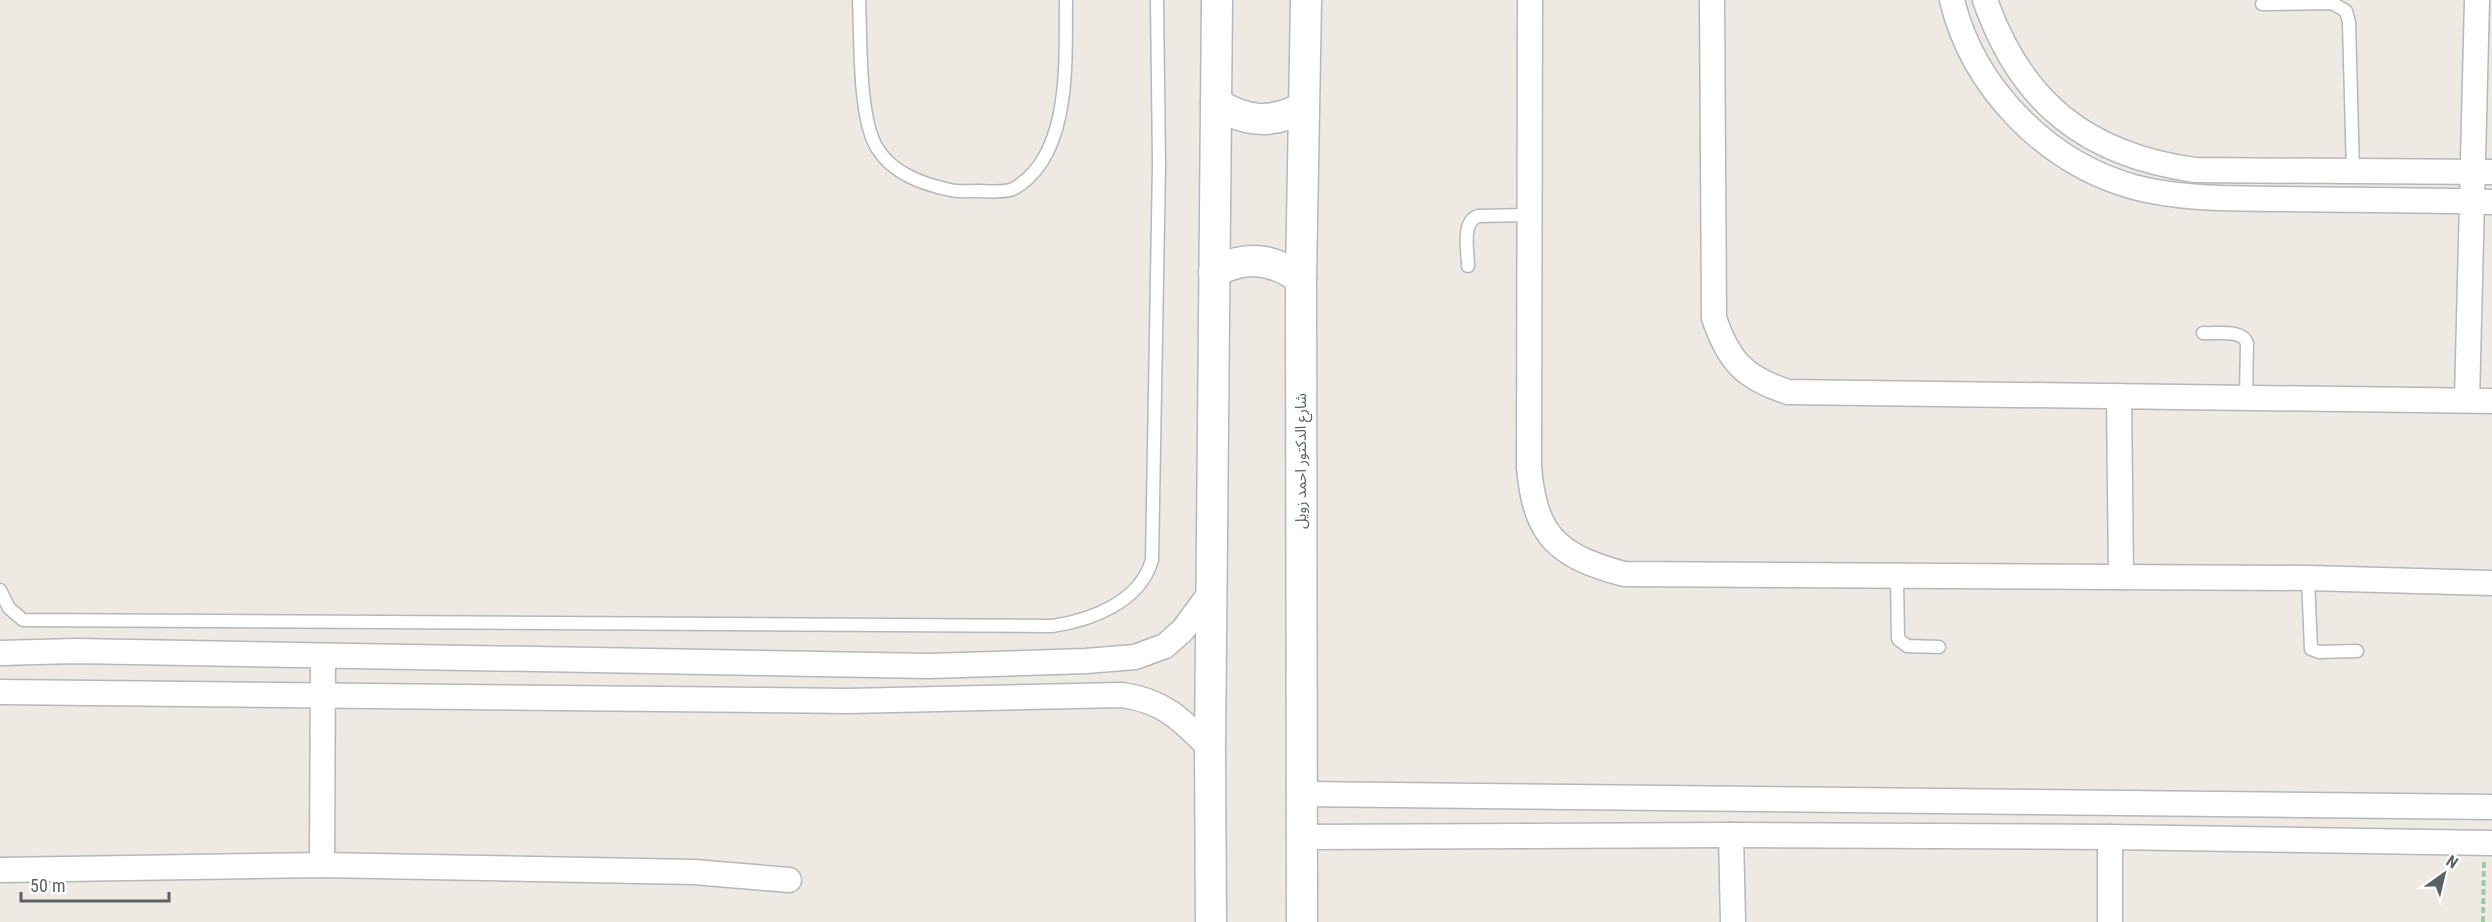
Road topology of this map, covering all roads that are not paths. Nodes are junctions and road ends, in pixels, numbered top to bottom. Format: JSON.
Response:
{"nodes":[{"id":1,"x":859,"y":0,"type":"edge"},
{"id":2,"x":1066,"y":0,"type":"edge"},
{"id":3,"x":1157,"y":0,"type":"edge"},
{"id":4,"x":1216,"y":0,"type":"edge"},
{"id":5,"x":1306,"y":0,"type":"edge"},
{"id":6,"x":1530,"y":0,"type":"edge"},
{"id":7,"x":1712,"y":0,"type":"edge"},
{"id":8,"x":1952,"y":0,"type":"edge"},
{"id":9,"x":1985,"y":0,"type":"edge"},
{"id":10,"x":2477,"y":0,"type":"edge"},
{"id":11,"x":2262,"y":4,"type":"dead end"},
{"id":12,"x":1216,"y":103,"type":"junction"},
{"id":13,"x":1304,"y":107,"type":"junction"},
{"id":14,"x":2353,"y":172,"type":"junction"},
{"id":15,"x":2483,"y":172,"type":"edge"},
{"id":16,"x":2482,"y":202,"type":"edge"},
{"id":17,"x":1530,"y":215,"type":"junction"},
{"id":18,"x":1468,"y":266,"type":"dead end"},
{"id":19,"x":1214,"y":272,"type":"junction"},
{"id":20,"x":1300,"y":279,"type":"junction"},
{"id":21,"x":2203,"y":333,"type":"dead end"},
{"id":22,"x":2119,"y":396,"type":"junction"},
{"id":23,"x":2246,"y":398,"type":"junction"},
{"id":24,"x":2467,"y":400,"type":"junction"},
{"id":25,"x":2492,"y":401,"type":"edge"},
{"id":26,"x":1898,"y":576,"type":"junction"},
{"id":27,"x":2121,"y":577,"type":"junction"},
{"id":28,"x":2308,"y":578,"type":"junction"},
{"id":29,"x":2492,"y":583,"type":"edge"},
{"id":30,"x":0,"y":590,"type":"edge"},
{"id":31,"x":1212,"y":592,"type":"junction"},
{"id":32,"x":1939,"y":647,"type":"dead end"},
{"id":33,"x":2357,"y":651,"type":"dead end"},
{"id":34,"x":0,"y":653,"type":"edge"},
{"id":35,"x":323,"y":656,"type":"junction"},
{"id":36,"x":929,"y":666,"type":"junction"},
{"id":37,"x":0,"y":692,"type":"edge"},
{"id":38,"x":322,"y":696,"type":"junction"},
{"id":39,"x":930,"y":700,"type":"junction"},
{"id":40,"x":1210,"y":748,"type":"junction"},
{"id":41,"x":1303,"y":794,"type":"junction"},
{"id":42,"x":2492,"y":807,"type":"edge"},
{"id":43,"x":1731,"y":835,"type":"junction"},
{"id":44,"x":1303,"y":837,"type":"junction"},
{"id":45,"x":2110,"y":837,"type":"junction"},
{"id":46,"x":2488,"y":843,"type":"edge"},
{"id":47,"x":322,"y":866,"type":"junction"},
{"id":48,"x":0,"y":870,"type":"edge"},
{"id":49,"x":789,"y":880,"type":"dead end"},
{"id":50,"x":1211,"y":922,"type":"edge"},
{"id":51,"x":1302,"y":922,"type":"edge"},
{"id":52,"x":1733,"y":922,"type":"edge"},
{"id":53,"x":2110,"y":922,"type":"edge"}],
"edges":[{"from":1,"to":2,"type":"lane"},
{"from":3,"to":30,"type":"lane"},
{"from":4,"to":12,"type":"street"},
{"from":5,"to":13,"type":"street","name":"شارع الدكتور احمد زويل"},
{"from":6,"to":17,"type":"street"},
{"from":7,"to":22,"type":"street"},
{"from":8,"to":16,"type":"street"},
{"from":9,"to":14,"type":"street"},
{"from":10,"to":15,"type":"street"},
{"from":11,"to":14,"type":"lane"},
{"from":12,"to":13,"type":"street"},
{"from":12,"to":19,"type":"street"},
{"from":13,"to":20,"type":"street","name":"شارع الدكتور احمد زويل"},
{"from":14,"to":15,"type":"street"},
{"from":15,"to":16,"type":"street"},
{"from":16,"to":24,"type":"street"},
{"from":17,"to":18,"type":"lane"},
{"from":17,"to":26,"type":"street"},
{"from":19,"to":20,"type":"street"},
{"from":19,"to":31,"type":"street"},
{"from":20,"to":41,"type":"street","name":"شارع الدكتور احمد زويل"},
{"from":21,"to":23,"type":"lane"},
{"from":22,"to":23,"type":"street"},
{"from":22,"to":27,"type":"street"},
{"from":23,"to":24,"type":"street"},
{"from":24,"to":25,"type":"street"},
{"from":26,"to":27,"type":"street"},
{"from":26,"to":32,"type":"lane"},
{"from":27,"to":28,"type":"street"},
{"from":28,"to":29,"type":"street"},
{"from":28,"to":33,"type":"lane"},
{"from":31,"to":36,"type":"street"},
{"from":31,"to":40,"type":"street"},
{"from":34,"to":35,"type":"street"},
{"from":35,"to":36,"type":"street"},
{"from":35,"to":38,"type":"street"},
{"from":36,"to":39,"type":"street"},
{"from":37,"to":38,"type":"street"},
{"from":38,"to":39,"type":"street"},
{"from":38,"to":47,"type":"street"},
{"from":39,"to":40,"type":"street"},
{"from":40,"to":50,"type":"street"},
{"from":41,"to":42,"type":"street"},
{"from":41,"to":44,"type":"street","name":"شارع الدكتور احمد زويل"},
{"from":43,"to":44,"type":"street"},
{"from":43,"to":45,"type":"street"},
{"from":43,"to":52,"type":"street"},
{"from":44,"to":51,"type":"street","name":"شارع الدكتور احمد زويل"},
{"from":45,"to":46,"type":"street"},
{"from":45,"to":53,"type":"street"},
{"from":47,"to":48,"type":"street"},
{"from":47,"to":49,"type":"street"}]}
